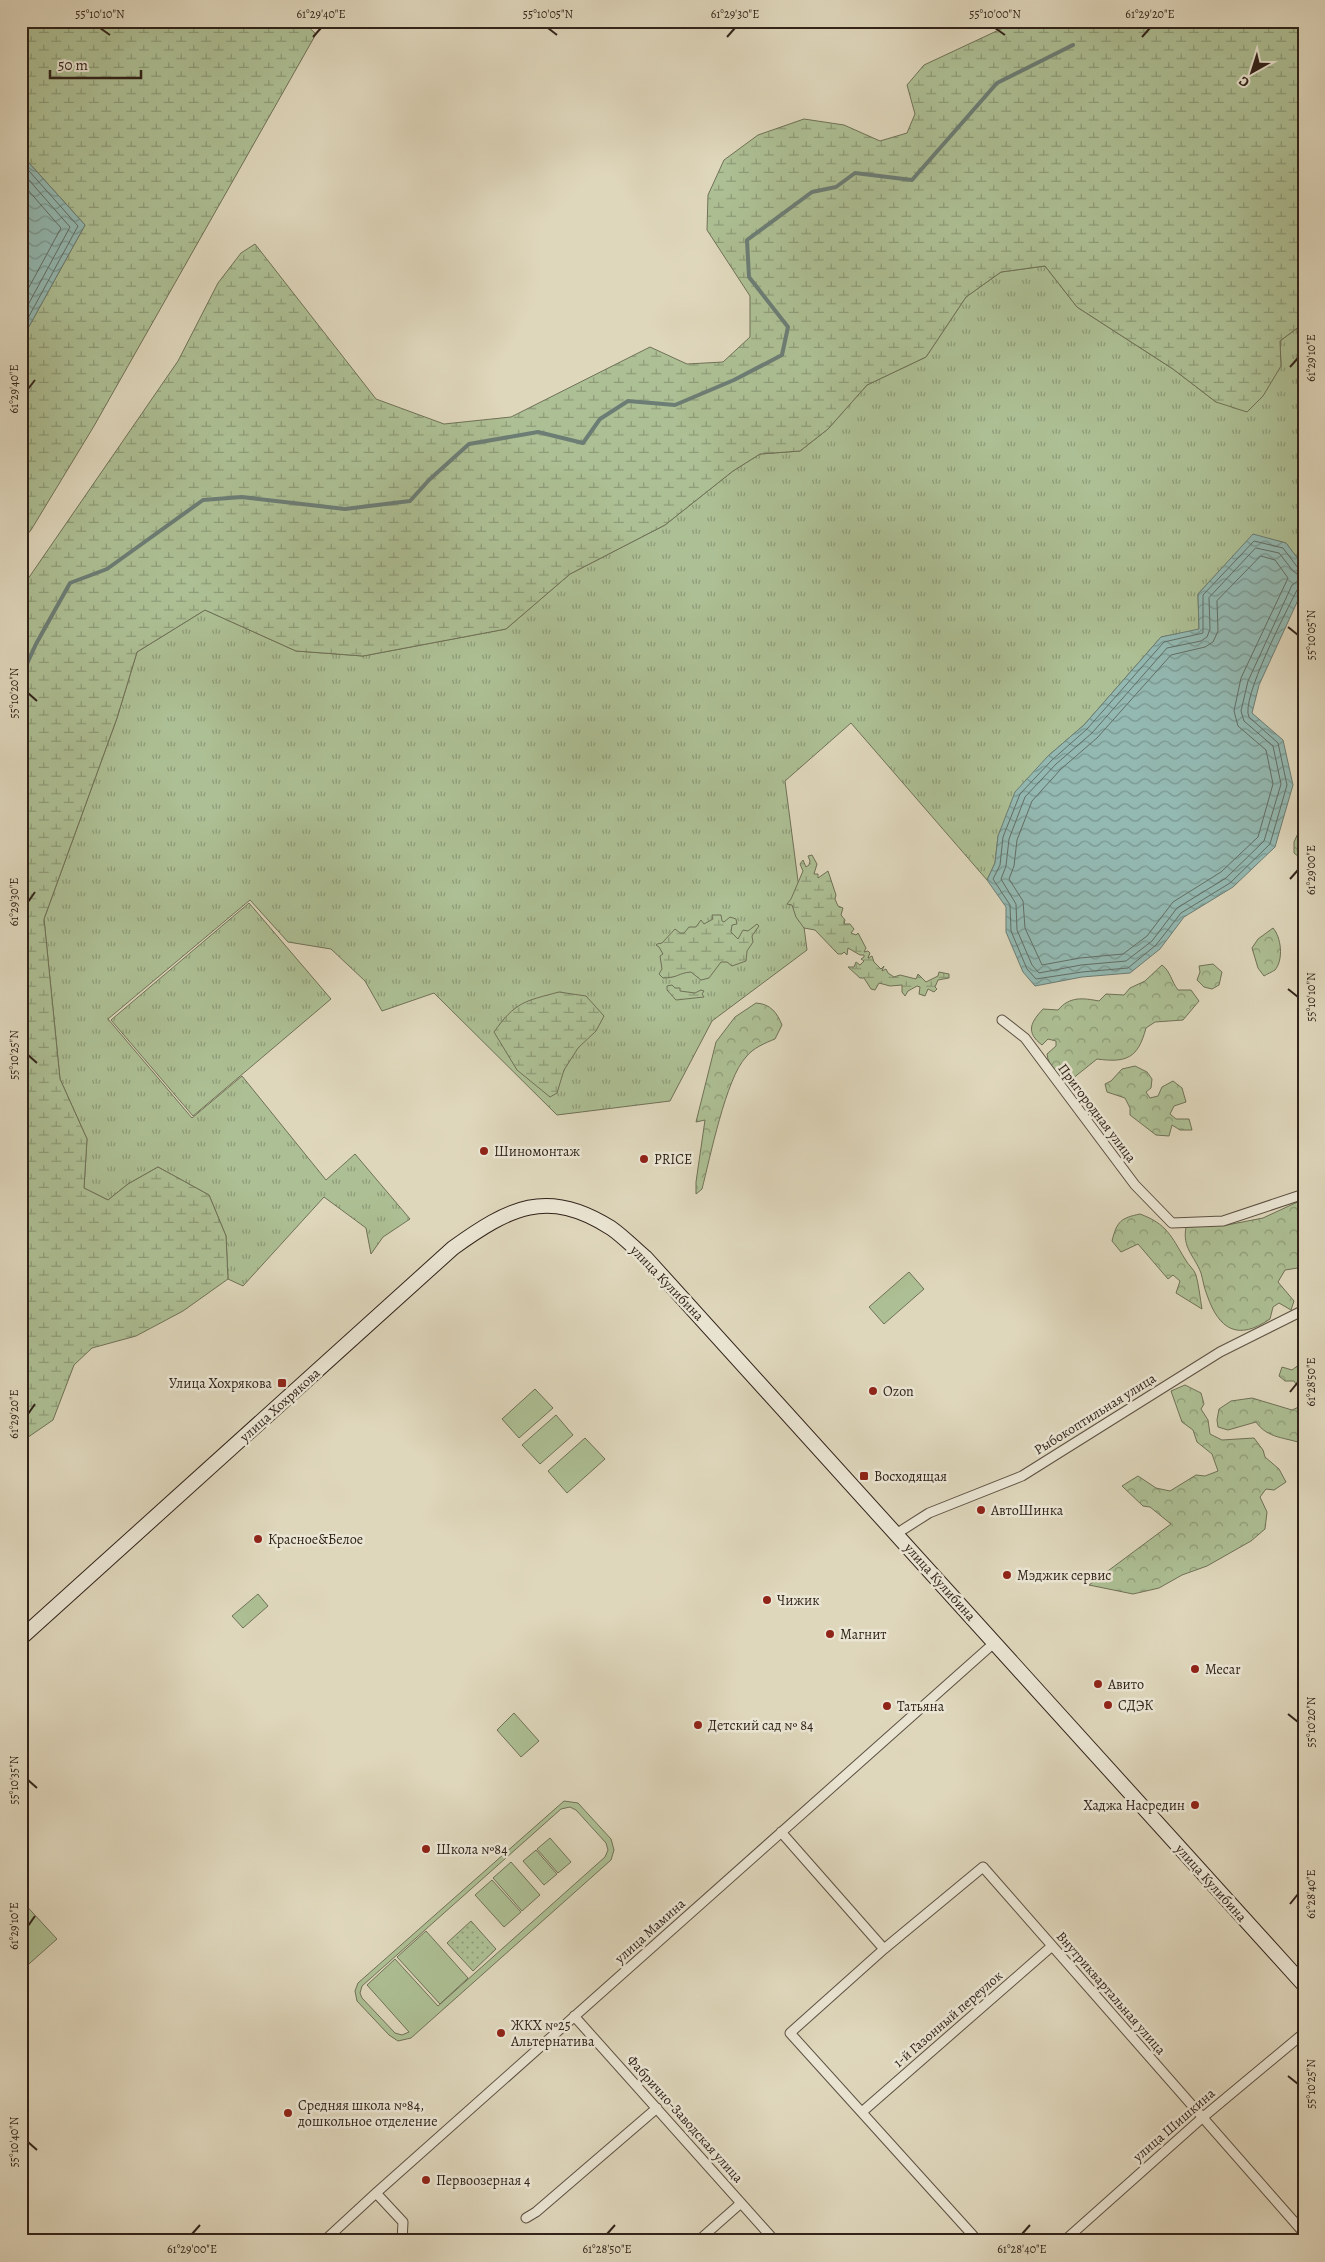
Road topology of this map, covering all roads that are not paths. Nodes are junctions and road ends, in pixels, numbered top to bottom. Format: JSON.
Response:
{"nodes":[{"id":1,"x":1002,"y":1020,"type":"dead end"},
{"id":2,"x":1304,"y":1194,"type":"edge"},
{"id":3,"x":556,"y":1206,"type":"joint"},
{"id":4,"x":1304,"y":1310,"type":"edge"},
{"id":5,"x":896,"y":1534,"type":"junction"},
{"id":6,"x":21,"y":1638,"type":"edge"},
{"id":7,"x":994,"y":1643,"type":"junction"},
{"id":8,"x":781,"y":1832,"type":"junction"},
{"id":9,"x":1052,"y":1946,"type":"junction"},
{"id":10,"x":884,"y":1949,"type":"junction"},
{"id":11,"x":1304,"y":1985,"type":"edge"},
{"id":12,"x":574,"y":2016,"type":"junction"},
{"id":13,"x":1304,"y":2033,"type":"edge"},
{"id":14,"x":657,"y":2108,"type":"junction"},
{"id":15,"x":862,"y":2112,"type":"junction"},
{"id":16,"x":1202,"y":2118,"type":"junction"},
{"id":17,"x":376,"y":2193,"type":"junction"},
{"id":18,"x":741,"y":2203,"type":"junction"},
{"id":19,"x":526,"y":2218,"type":"dead end"},
{"id":20,"x":1304,"y":2233,"type":"edge"},
{"id":21,"x":324,"y":2241,"type":"edge"},
{"id":22,"x":402,"y":2241,"type":"edge"},
{"id":23,"x":698,"y":2241,"type":"edge"},
{"id":24,"x":775,"y":2241,"type":"edge"},
{"id":25,"x":978,"y":2241,"type":"edge"},
{"id":26,"x":1064,"y":2241,"type":"edge"}],
"edges":[{"from":1,"to":2,"type":"street","name":"Пригородная улица"},
{"from":3,"to":5,"type":"main road","name":"улица Кулибина"},
{"from":3,"to":6,"type":"main road","name":"улица Хохрякова"},
{"from":4,"to":5,"type":"street","name":"Рыбокоптильная улица"},
{"from":5,"to":7,"type":"main road","name":"улица Кулибина"},
{"from":7,"to":8,"type":"street","name":"улица Мамина"},
{"from":7,"to":11,"type":"main road","name":"улица Кулибина"},
{"from":8,"to":10,"type":"street"},
{"from":8,"to":12,"type":"street","name":"улица Мамина"},
{"from":9,"to":10,"type":"street","name":"Внутриквартальная улица"},
{"from":9,"to":15,"type":"street","name":"1-й Газонный переулок"},
{"from":9,"to":16,"type":"street","name":"Внутриквартальная улица"},
{"from":10,"to":15,"type":"street","name":"Внутриквартальная улица"},
{"from":12,"to":14,"type":"street","name":"Фабрично-Заводская улица"},
{"from":12,"to":17,"type":"street","name":"улица Мамина"},
{"from":13,"to":16,"type":"street","name":"улица Шишкина"},
{"from":14,"to":18,"type":"street","name":"Фабрично-Заводская улица"},
{"from":14,"to":19,"type":"street"},
{"from":15,"to":25,"type":"street","name":"Внутриквартальная улица"},
{"from":16,"to":20,"type":"street","name":"Внутриквартальная улица"},
{"from":16,"to":26,"type":"street","name":"улица Шишкина"},
{"from":17,"to":21,"type":"street","name":"улица Мамина"},
{"from":17,"to":22,"type":"street"},
{"from":18,"to":23,"type":"street"},
{"from":18,"to":24,"type":"street","name":"Фабрично-Заводская улица"}]}
